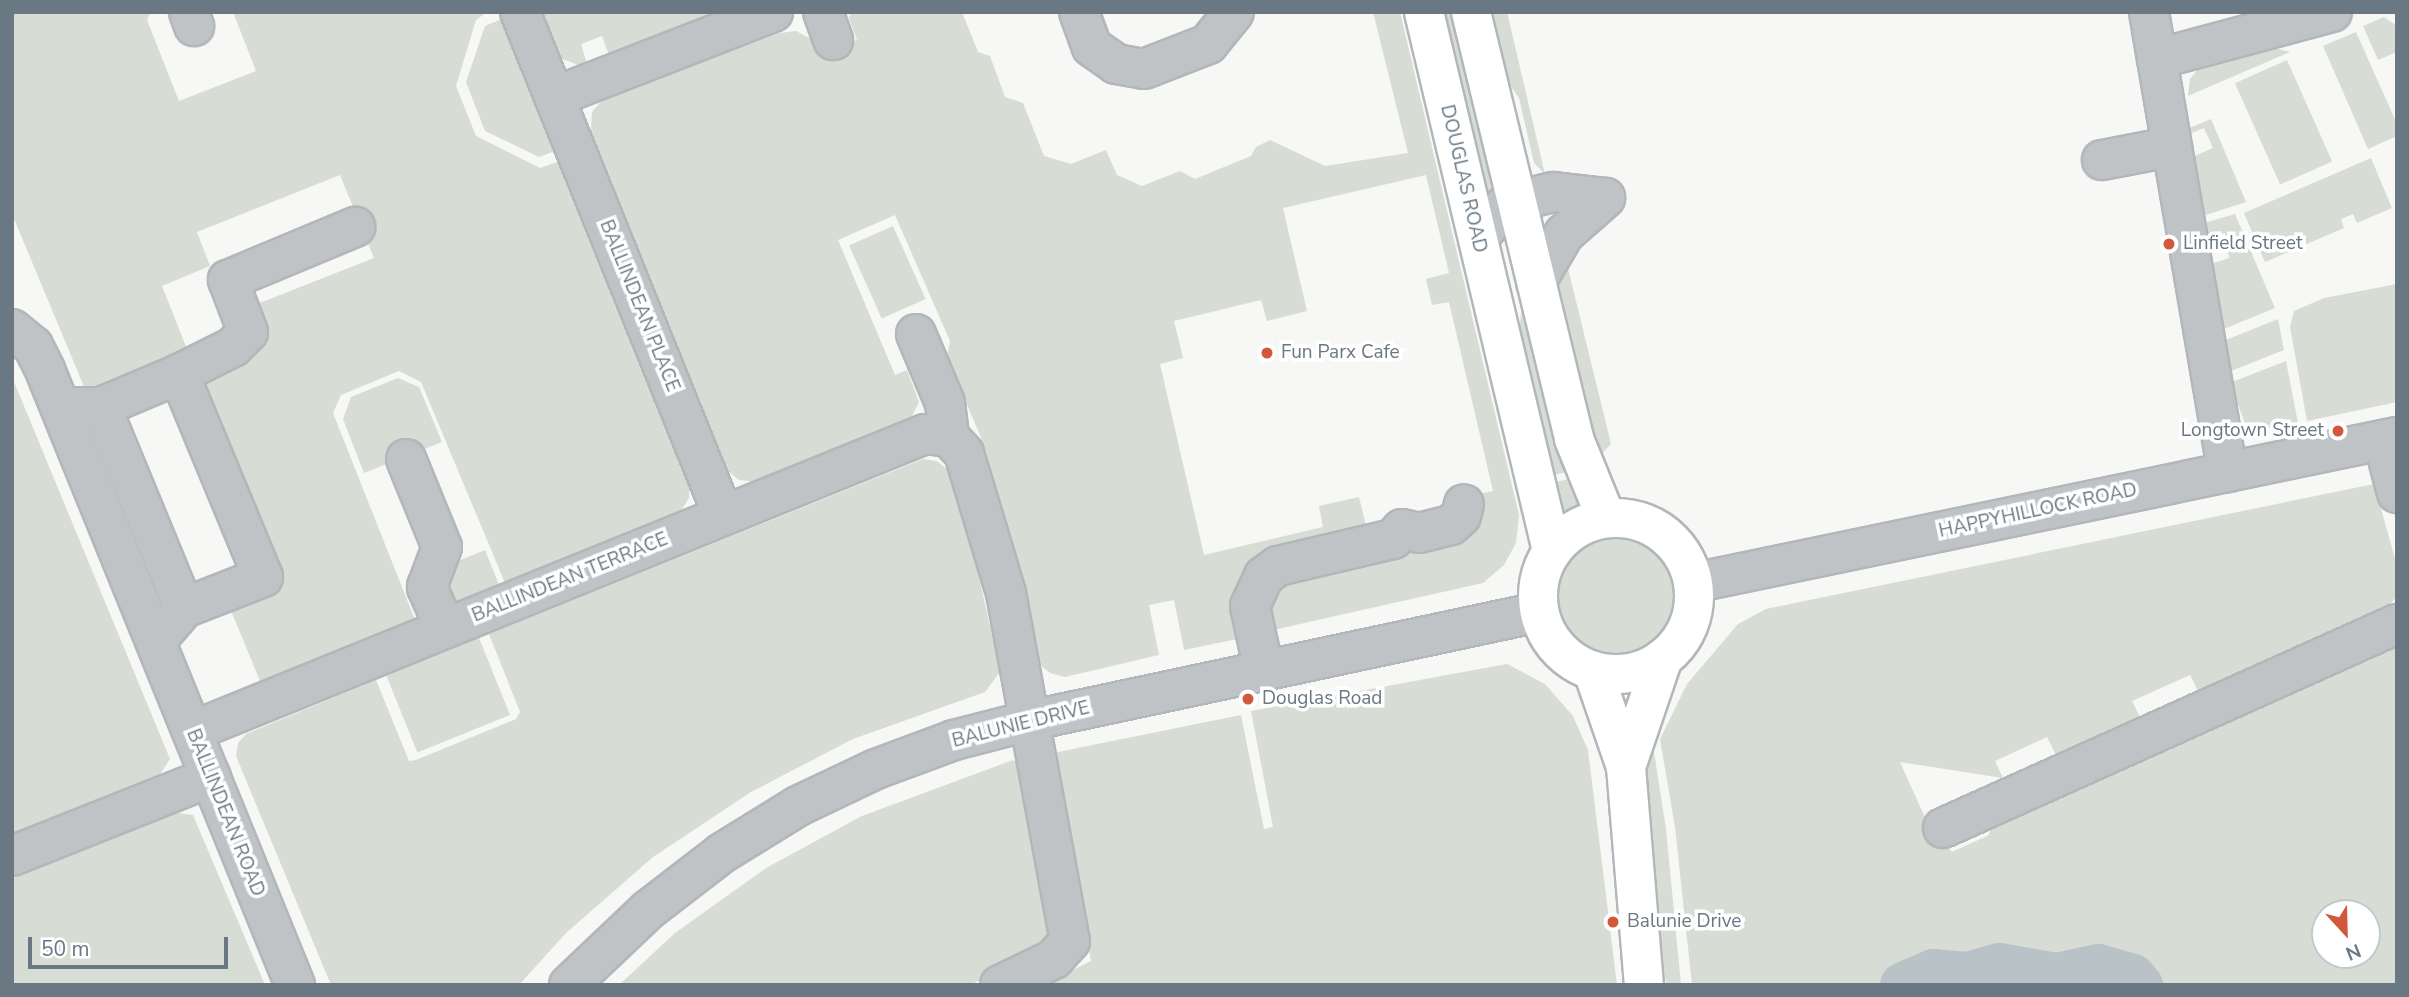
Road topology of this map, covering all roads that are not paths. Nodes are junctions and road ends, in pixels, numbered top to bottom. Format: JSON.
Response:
{"nodes":[{"id":1,"x":520,"y":12,"type":"edge"},
{"id":2,"x":773,"y":12,"type":"edge"},
{"id":3,"x":1079,"y":12,"type":"edge"},
{"id":4,"x":1234,"y":12,"type":"edge"},
{"id":5,"x":1424,"y":12,"type":"edge"},
{"id":6,"x":1471,"y":12,"type":"edge"},
{"id":7,"x":2149,"y":12,"type":"edge"},
{"id":8,"x":2332,"y":12,"type":"edge"},
{"id":9,"x":2157,"y":59,"type":"junction"},
{"id":10,"x":554,"y":96,"type":"junction"},
{"id":11,"x":2171,"y":147,"type":"junction"},
{"id":12,"x":2102,"y":160,"type":"dead end"},
{"id":13,"x":1517,"y":201,"type":"junction"},
{"id":14,"x":355,"y":228,"type":"dead end"},
{"id":15,"x":1478,"y":239,"type":"junction"},
{"id":16,"x":1536,"y":282,"type":"junction"},
{"id":17,"x":12,"y":329,"type":"edge"},
{"id":18,"x":916,"y":334,"type":"dead end"},
{"id":19,"x":179,"y":374,"type":"junction"},
{"id":20,"x":101,"y":407,"type":"junction"},
{"id":21,"x":61,"y":408,"type":"junction"},
{"id":22,"x":949,"y":437,"type":"junction"},
{"id":23,"x":2390,"y":438,"type":"edge"},
{"id":24,"x":406,"y":459,"type":"dead end"},
{"id":25,"x":2228,"y":472,"type":"junction"},
{"id":26,"x":2397,"y":494,"type":"edge"},
{"id":27,"x":1464,"y":505,"type":"dead end"},
{"id":28,"x":723,"y":515,"type":"junction"},
{"id":29,"x":1606,"y":518,"type":"junction"},
{"id":30,"x":1552,"y":551,"type":"junction"},
{"id":31,"x":1693,"y":583,"type":"junction"},
{"id":32,"x":184,"y":608,"type":"junction"},
{"id":33,"x":1539,"y":612,"type":"junction"},
{"id":34,"x":2397,"y":624,"type":"edge"},
{"id":35,"x":445,"y":628,"type":"junction"},
{"id":36,"x":156,"y":641,"type":"junction"},
{"id":37,"x":1663,"y":658,"type":"junction"},
{"id":38,"x":1264,"y":671,"type":"junction"},
{"id":39,"x":1593,"y":671,"type":"junction"},
{"id":40,"x":1028,"y":721,"type":"junction"},
{"id":41,"x":193,"y":731,"type":"junction"},
{"id":42,"x":1626,"y":767,"type":"junction"},
{"id":43,"x":211,"y":778,"type":"junction"},
{"id":44,"x":1943,"y":828,"type":"dead end"},
{"id":45,"x":12,"y":856,"type":"edge"},
{"id":46,"x":295,"y":985,"type":"edge"},
{"id":47,"x":569,"y":985,"type":"edge"},
{"id":48,"x":1000,"y":985,"type":"edge"},
{"id":49,"x":1644,"y":985,"type":"edge"}],
"edges":[{"from":1,"to":10,"type":"street","name":"BALLINDEAN PLACE"},
{"from":2,"to":10,"type":"street"},
{"from":3,"to":4,"type":"street"},
{"from":5,"to":15,"type":"main road","name":"DOUGLAS ROAD"},
{"from":6,"to":13,"type":"main road"},
{"from":7,"to":9,"type":"street"},
{"from":8,"to":9,"type":"street"},
{"from":9,"to":11,"type":"street"},
{"from":10,"to":28,"type":"street","name":"BALLINDEAN PLACE"},
{"from":11,"to":12,"type":"street"},
{"from":11,"to":25,"type":"street"},
{"from":13,"to":15,"type":"street"},
{"from":13,"to":16,"type":"main road"},
{"from":13,"to":16,"type":"street"},
{"from":14,"to":19,"type":"street"},
{"from":15,"to":30,"type":"main road","name":"DOUGLAS ROAD"},
{"from":16,"to":29,"type":"main road"},
{"from":17,"to":21,"type":"street","name":"BALLINDEAN ROAD"},
{"from":18,"to":22,"type":"street"},
{"from":19,"to":20,"type":"street"},
{"from":19,"to":32,"type":"street"},
{"from":20,"to":21,"type":"street"},
{"from":20,"to":32,"type":"street"},
{"from":21,"to":36,"type":"street","name":"BALLINDEAN ROAD"},
{"from":22,"to":28,"type":"street","name":"BALLINDEAN TERRACE"},
{"from":22,"to":40,"type":"street"},
{"from":23,"to":25,"type":"street","name":"HAPPYHILLOCK ROAD"},
{"from":23,"to":26,"type":"street","name":"HAPPYHILLOCK ROAD"},
{"from":24,"to":35,"type":"street"},
{"from":25,"to":31,"type":"street","name":"HAPPYHILLOCK ROAD"},
{"from":27,"to":38,"type":"street"},
{"from":28,"to":35,"type":"street","name":"BALLINDEAN TERRACE"},
{"from":29,"to":30,"type":"main road"},
{"from":29,"to":31,"type":"main road"},
{"from":30,"to":33,"type":"main road"},
{"from":31,"to":37,"type":"main road"},
{"from":32,"to":36,"type":"street"},
{"from":33,"to":38,"type":"street","name":"BALUNIE DRIVE"},
{"from":33,"to":39,"type":"main road"},
{"from":34,"to":44,"type":"street"},
{"from":35,"to":41,"type":"street","name":"BALLINDEAN TERRACE"},
{"from":36,"to":41,"type":"street","name":"BALLINDEAN ROAD"},
{"from":37,"to":39,"type":"main road"},
{"from":37,"to":42,"type":"main road"},
{"from":38,"to":40,"type":"street","name":"BALUNIE DRIVE"},
{"from":39,"to":42,"type":"main road"},
{"from":40,"to":47,"type":"street","name":"BALUNIE DRIVE"},
{"from":40,"to":48,"type":"street"},
{"from":41,"to":43,"type":"street","name":"BALLINDEAN ROAD"},
{"from":42,"to":49,"type":"main road"},
{"from":43,"to":45,"type":"street"},
{"from":43,"to":46,"type":"street","name":"BALLINDEAN ROAD"}]}
